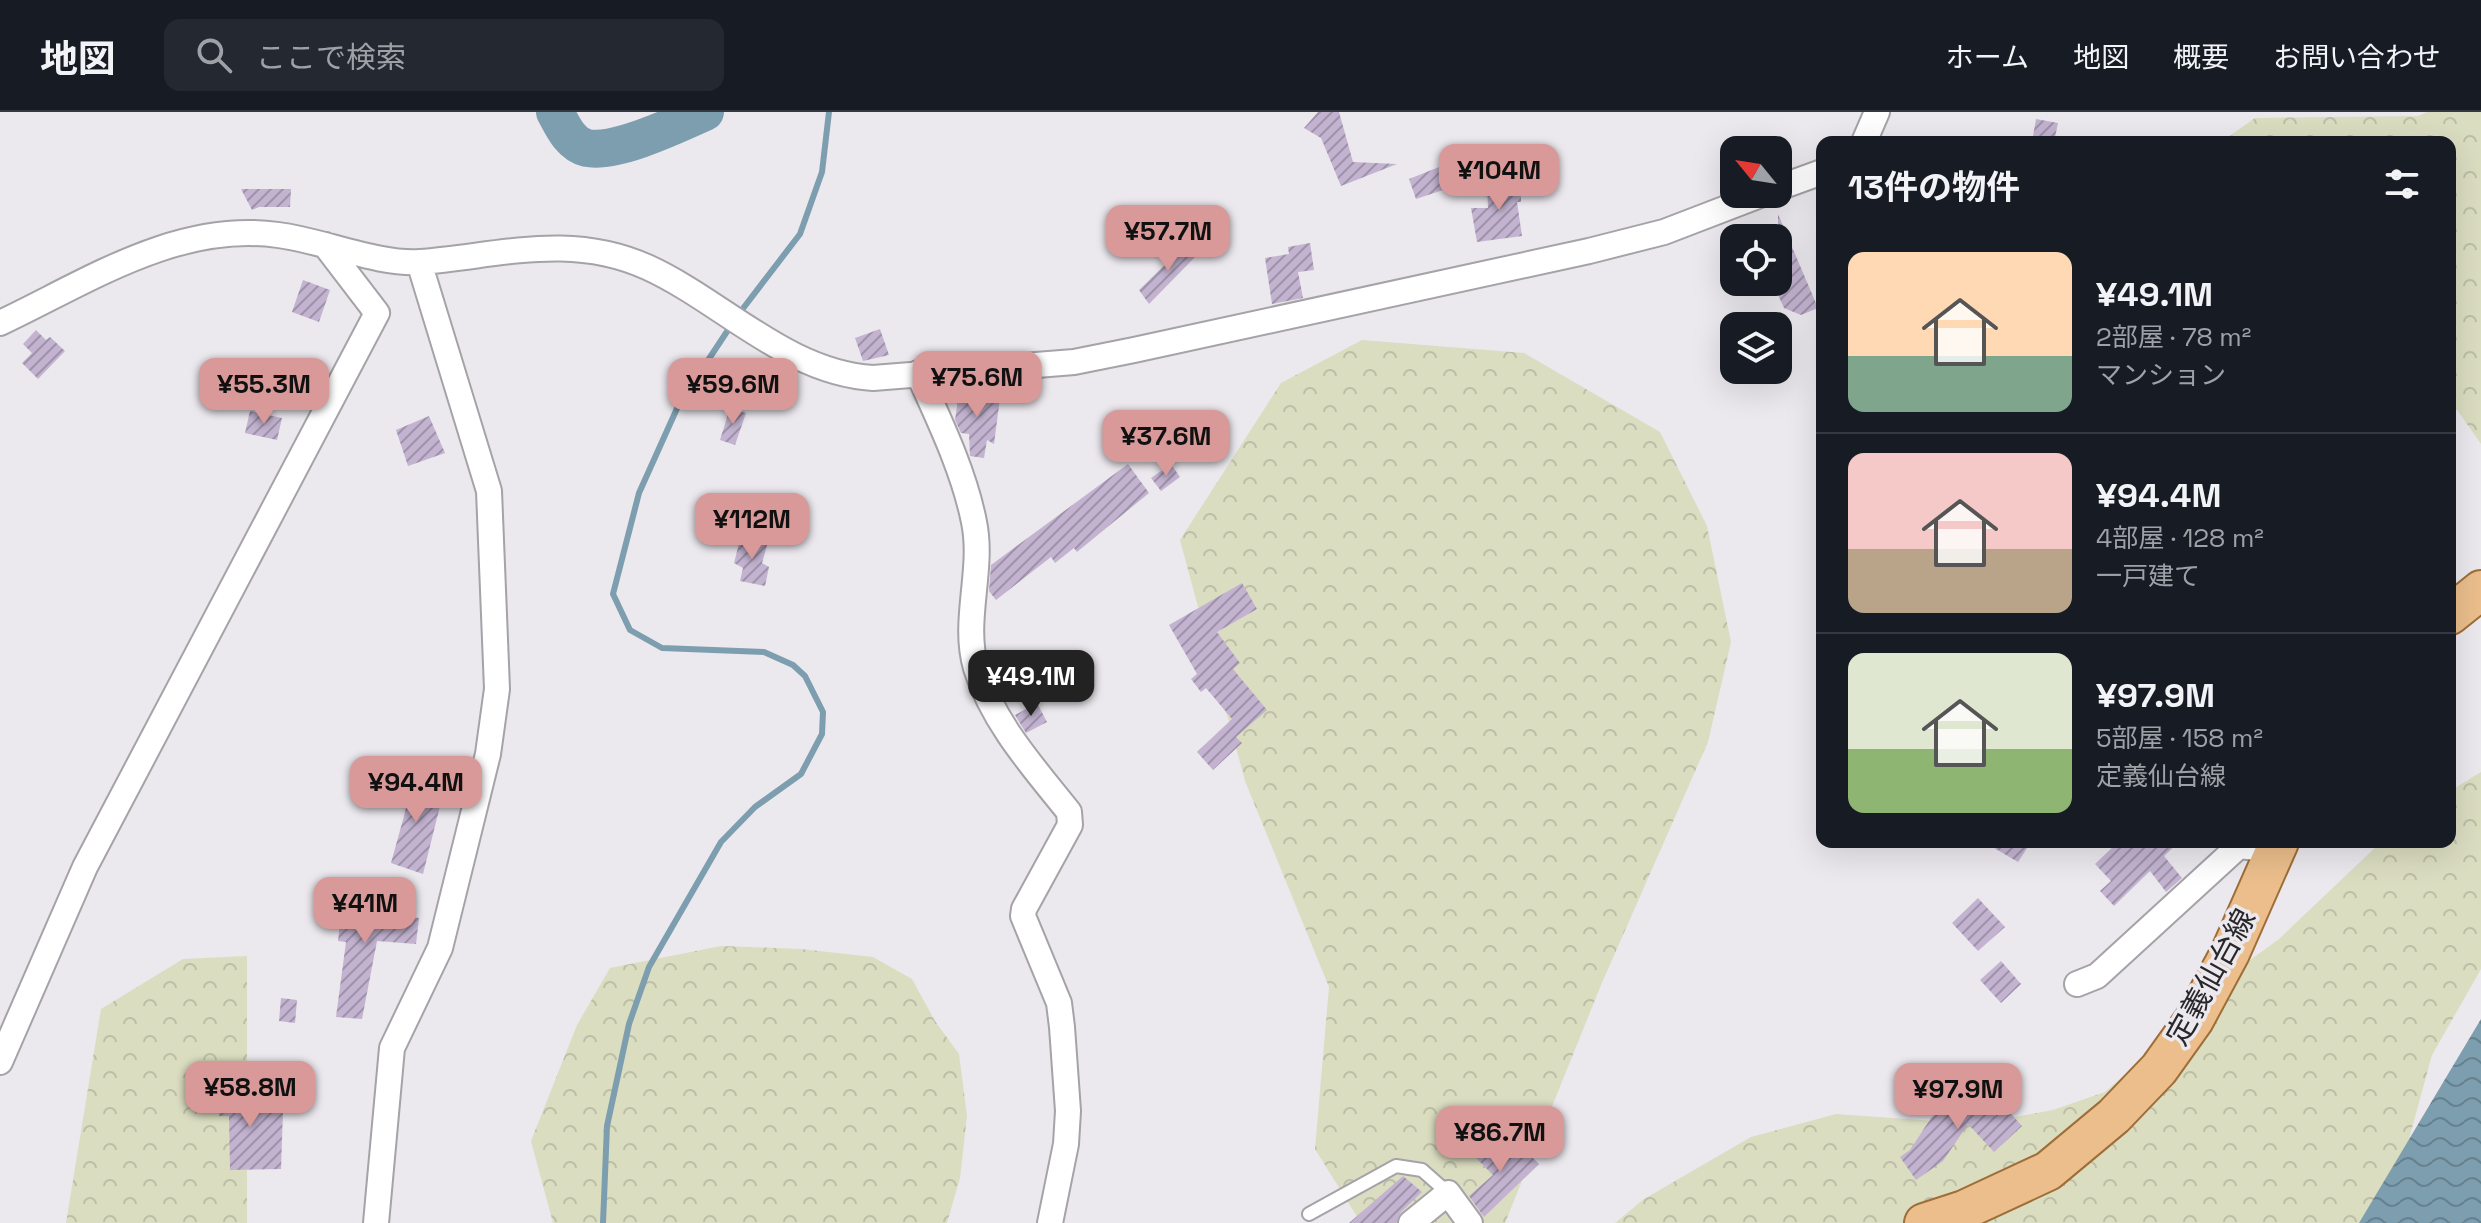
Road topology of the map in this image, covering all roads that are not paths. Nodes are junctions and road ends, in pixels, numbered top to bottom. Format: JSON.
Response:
{"nodes":[{"id":1,"x":1877,"y":112,"type":"edge"},
{"id":2,"x":1867,"y":136,"type":"edge"},
{"id":3,"x":1816,"y":174,"type":"edge"},
{"id":4,"x":1792,"y":183,"type":"edge"},
{"id":5,"x":1727,"y":208,"type":"edge"},
{"id":6,"x":325,"y":245,"type":"junction"},
{"id":7,"x":419,"y":262,"type":"junction"},
{"id":8,"x":0,"y":323,"type":"edge"},
{"id":9,"x":918,"y":373,"type":"junction"},
{"id":10,"x":2481,"y":590,"type":"edge"},
{"id":11,"x":2456,"y":610,"type":"edge"},
{"id":12,"x":2237,"y":848,"type":"edge"},
{"id":13,"x":2272,"y":848,"type":"edge"},
{"id":14,"x":2077,"y":984,"type":"dead end"},
{"id":15,"x":0,"y":1062,"type":"edge"},
{"id":16,"x":1448,"y":1193,"type":"junction"},
{"id":17,"x":1309,"y":1214,"type":"dead end"},
{"id":18,"x":376,"y":1223,"type":"edge"},
{"id":19,"x":1050,"y":1223,"type":"edge"},
{"id":20,"x":1411,"y":1223,"type":"edge"},
{"id":21,"x":1470,"y":1223,"type":"edge"},
{"id":22,"x":1924,"y":1223,"type":"edge"}],
"edges":[{"from":1,"to":2,"type":"street"},
{"from":3,"to":4,"type":"street"},
{"from":5,"to":9,"type":"street"},
{"from":6,"to":7,"type":"street"},
{"from":6,"to":8,"type":"street"},
{"from":6,"to":15,"type":"street"},
{"from":7,"to":9,"type":"street"},
{"from":7,"to":18,"type":"street"},
{"from":9,"to":19,"type":"street"},
{"from":10,"to":11,"type":"main road"},
{"from":12,"to":14,"type":"street"},
{"from":13,"to":22,"type":"main road","name":"定義仙台線"},
{"from":16,"to":17,"type":"lane"},
{"from":16,"to":20,"type":"street"},
{"from":16,"to":21,"type":"street"}]}
